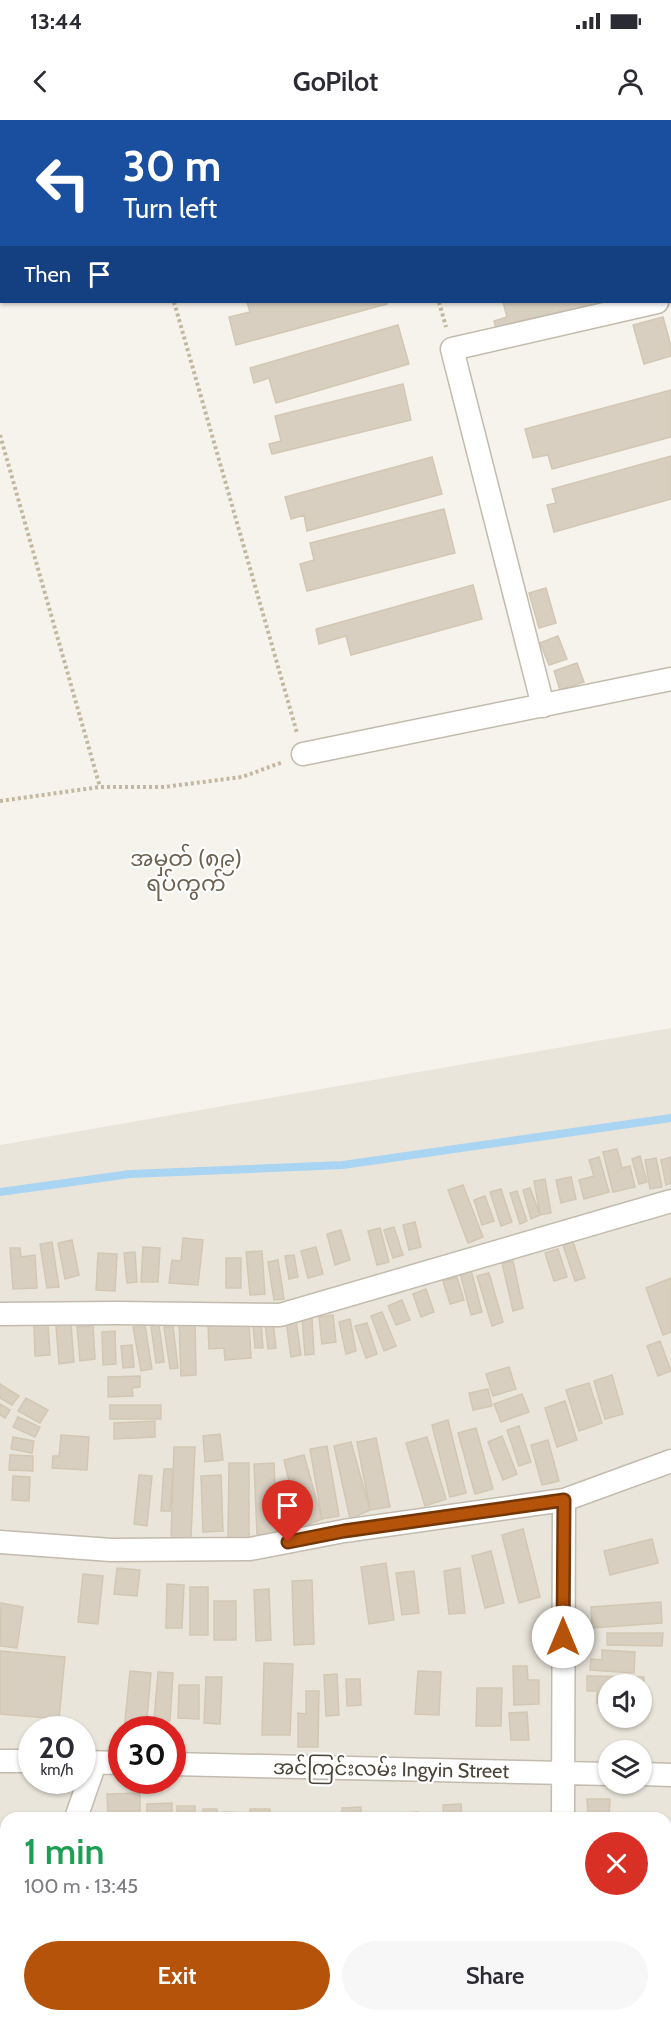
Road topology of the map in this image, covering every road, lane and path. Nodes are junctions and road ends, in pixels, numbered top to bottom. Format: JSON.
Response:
{"nodes":[{"id":1,"x":174,"y":303,"type":"edge"},
{"id":2,"x":653,"y":303,"type":"edge"},
{"id":3,"x":0,"y":435,"type":"edge"},
{"id":4,"x":671,"y":679,"type":"edge"},
{"id":5,"x":543,"y":706,"type":"junction"},
{"id":6,"x":303,"y":754,"type":"junction"},
{"id":7,"x":100,"y":787,"type":"junction"},
{"id":8,"x":0,"y":801,"type":"edge"},
{"id":9,"x":671,"y":1201,"type":"edge"},
{"id":10,"x":0,"y":1314,"type":"edge"},
{"id":11,"x":671,"y":1461,"type":"edge"},
{"id":12,"x":564,"y":1500,"type":"junction"},
{"id":13,"x":0,"y":1542,"type":"edge"},
{"id":14,"x":0,"y":1761,"type":"edge"},
{"id":15,"x":18,"y":1761,"type":"edge"},
{"id":16,"x":186,"y":1764,"type":"edge"},
{"id":17,"x":562,"y":1773,"type":"junction"},
{"id":18,"x":598,"y":1774,"type":"edge"},
{"id":19,"x":652,"y":1774,"type":"edge"},
{"id":20,"x":671,"y":1775,"type":"edge"},
{"id":21,"x":82,"y":1794,"type":"edge"},
{"id":22,"x":77,"y":1812,"type":"edge"},
{"id":23,"x":563,"y":1812,"type":"edge"}],
"edges":[{"from":1,"to":6,"type":"path"},
{"from":2,"to":5,"type":"street"},
{"from":3,"to":7,"type":"path"},
{"from":4,"to":5,"type":"street"},
{"from":5,"to":6,"type":"street"},
{"from":6,"to":7,"type":"path"},
{"from":7,"to":8,"type":"path"},
{"from":9,"to":10,"type":"street"},
{"from":11,"to":12,"type":"street"},
{"from":12,"to":13,"type":"street"},
{"from":12,"to":17,"type":"street"},
{"from":14,"to":15,"type":"street"},
{"from":16,"to":17,"type":"street","name":"အင်ကြင်းလမ်း Ingyin Street"},
{"from":17,"to":18,"type":"street","name":"အင်ကြင်းလမ်း Ingyin Street"},
{"from":17,"to":23,"type":"street"},
{"from":19,"to":20,"type":"street"},
{"from":21,"to":22,"type":"street"}]}
